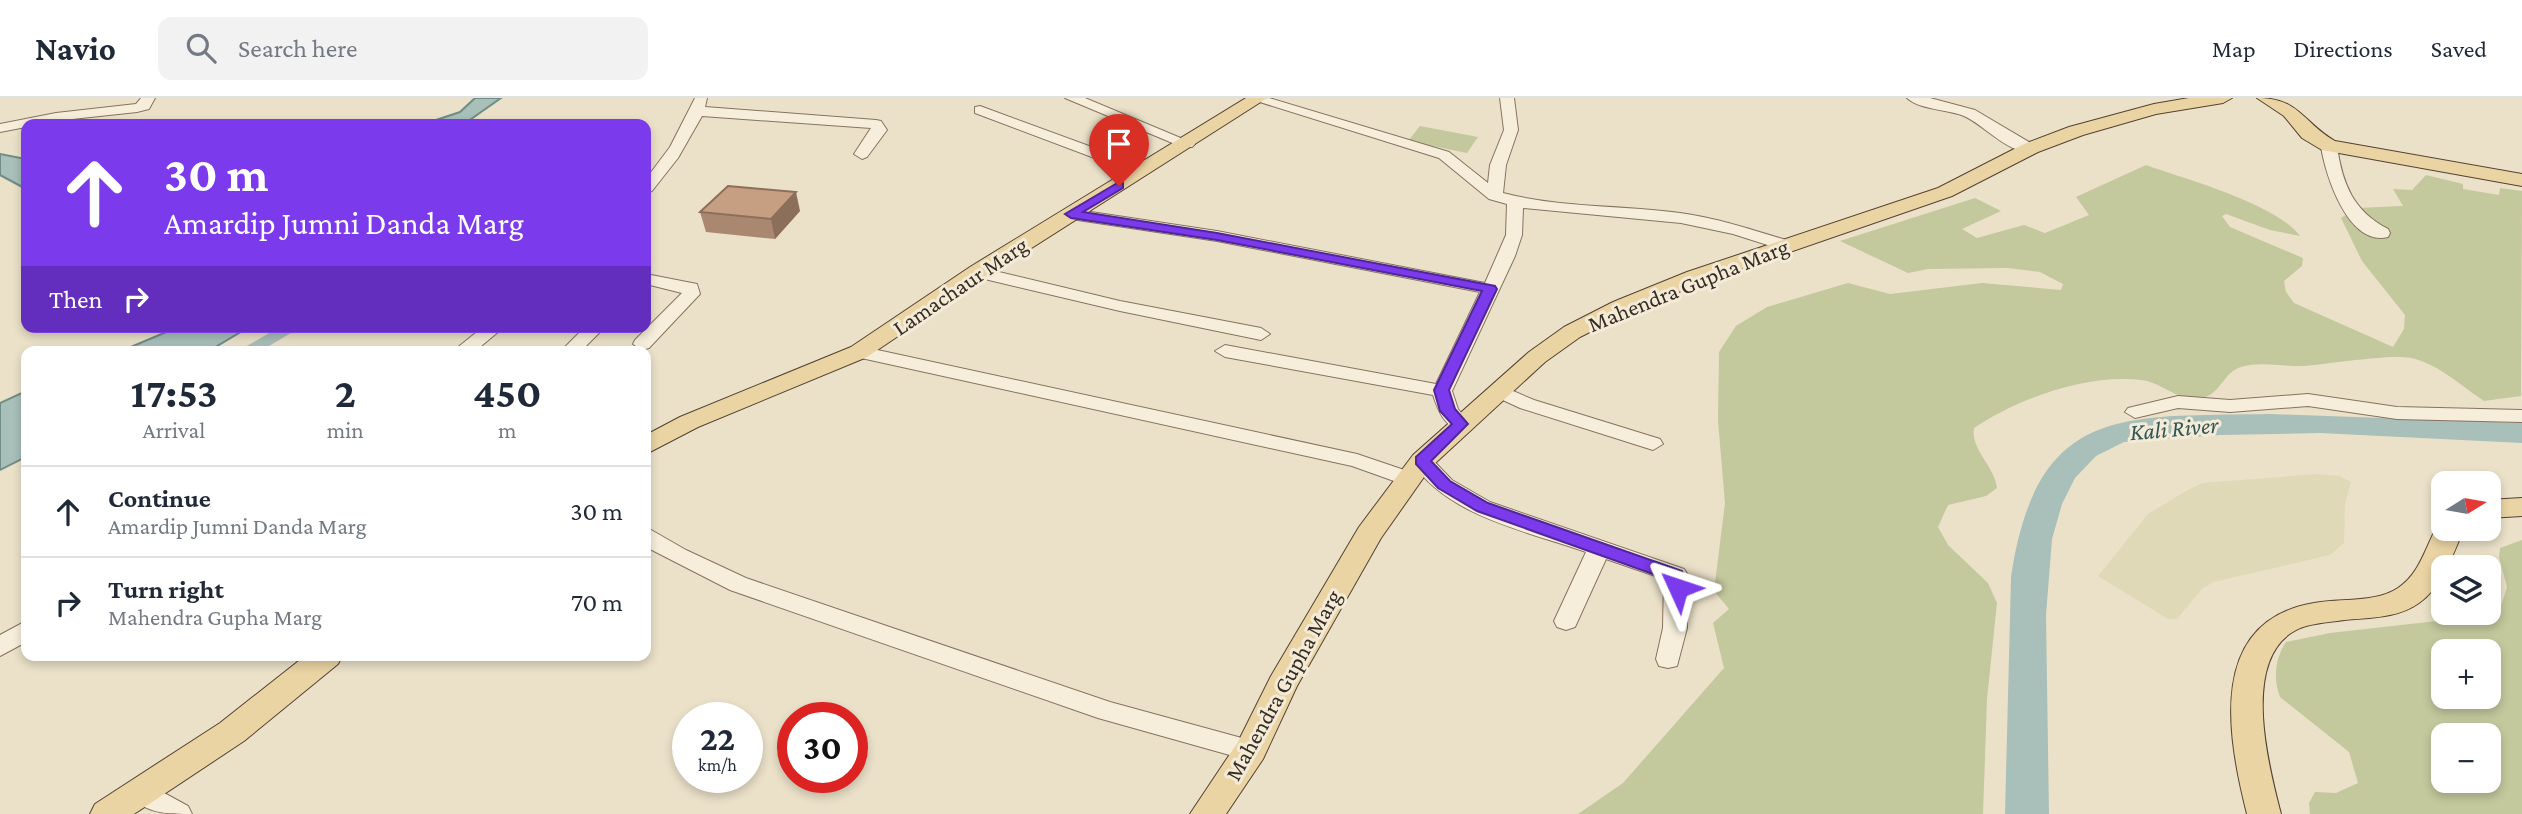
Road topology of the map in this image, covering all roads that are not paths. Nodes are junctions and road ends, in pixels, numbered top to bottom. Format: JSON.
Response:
{"nodes":[{"id":1,"x":148,"y":98,"type":"edge"},
{"id":2,"x":1072,"y":98,"type":"edge"},
{"id":3,"x":1258,"y":98,"type":"edge"},
{"id":4,"x":1507,"y":98,"type":"edge"},
{"id":5,"x":1914,"y":98,"type":"edge"},
{"id":6,"x":2223,"y":98,"type":"edge"},
{"id":7,"x":2266,"y":98,"type":"edge"},
{"id":8,"x":699,"y":104,"type":"edge"},
{"id":9,"x":980,"y":110,"type":"dead end"},
{"id":10,"x":46,"y":119,"type":"edge"},
{"id":11,"x":21,"y":124,"type":"edge"},
{"id":12,"x":0,"y":128,"type":"edge"},
{"id":13,"x":1187,"y":144,"type":"junction"},
{"id":14,"x":2329,"y":146,"type":"junction"},
{"id":15,"x":2031,"y":148,"type":"junction"},
{"id":16,"x":862,"y":154,"type":"dead end"},
{"id":17,"x":1143,"y":171,"type":"junction"},
{"id":18,"x":2522,"y":180,"type":"edge"},
{"id":19,"x":651,"y":182,"type":"edge"},
{"id":20,"x":1495,"y":196,"type":"junction"},
{"id":21,"x":1515,"y":201,"type":"junction"},
{"id":22,"x":1071,"y":214,"type":"junction"},
{"id":23,"x":2382,"y":233,"type":"dead end"},
{"id":24,"x":1783,"y":245,"type":"junction"},
{"id":25,"x":978,"y":272,"type":"junction"},
{"id":26,"x":651,"y":281,"type":"edge"},
{"id":27,"x":1490,"y":289,"type":"junction"},
{"id":28,"x":487,"y":333,"type":"edge"},
{"id":29,"x":590,"y":333,"type":"edge"},
{"id":30,"x":1261,"y":334,"type":"dead end"},
{"id":31,"x":642,"y":344,"type":"dead end"},
{"id":32,"x":469,"y":346,"type":"edge"},
{"id":33,"x":575,"y":346,"type":"edge"},
{"id":34,"x":1225,"y":351,"type":"dead end"},
{"id":35,"x":859,"y":352,"type":"junction"},
{"id":36,"x":1442,"y":390,"type":"junction"},
{"id":37,"x":1499,"y":391,"type":"junction"},
{"id":38,"x":2135,"y":412,"type":"dead end"},
{"id":39,"x":2522,"y":416,"type":"edge"},
{"id":40,"x":1460,"y":424,"type":"junction"},
{"id":41,"x":651,"y":443,"type":"edge"},
{"id":42,"x":1653,"y":444,"type":"dead end"},
{"id":43,"x":1415,"y":470,"type":"junction"},
{"id":44,"x":2522,"y":507,"type":"edge"},
{"id":45,"x":2501,"y":508,"type":"edge"},
{"id":46,"x":651,"y":538,"type":"edge"},
{"id":47,"x":2443,"y":541,"type":"edge"},
{"id":48,"x":1602,"y":549,"type":"junction"},
{"id":49,"x":1566,"y":621,"type":"dead end"},
{"id":50,"x":21,"y":633,"type":"edge"},
{"id":51,"x":0,"y":647,"type":"edge"},
{"id":52,"x":1668,"y":659,"type":"dead end"},
{"id":53,"x":321,"y":661,"type":"edge"},
{"id":54,"x":1251,"y":750,"type":"junction"},
{"id":55,"x":144,"y":793,"type":"junction"},
{"id":56,"x":107,"y":814,"type":"edge"},
{"id":57,"x":178,"y":814,"type":"edge"},
{"id":58,"x":1207,"y":814,"type":"edge"},
{"id":59,"x":2264,"y":814,"type":"edge"}],
"edges":[{"from":1,"to":10,"type":"street"},
{"from":2,"to":13,"type":"street"},
{"from":3,"to":13,"type":"main road","name":"Lamachaur Marg"},
{"from":3,"to":20,"type":"street"},
{"from":4,"to":20,"type":"street"},
{"from":5,"to":15,"type":"street"},
{"from":6,"to":15,"type":"main road","name":"Mahendra Gupha Marg"},
{"from":7,"to":14,"type":"main road"},
{"from":8,"to":16,"type":"street"},
{"from":8,"to":19,"type":"street"},
{"from":9,"to":17,"type":"street"},
{"from":11,"to":12,"type":"street"},
{"from":13,"to":17,"type":"main road","name":"Lamachaur Marg"},
{"from":14,"to":18,"type":"main road"},
{"from":14,"to":23,"type":"street"},
{"from":15,"to":24,"type":"main road","name":"Mahendra Gupha Marg"},
{"from":17,"to":22,"type":"main road","name":"Lamachaur Marg"},
{"from":20,"to":21,"type":"street"},
{"from":21,"to":24,"type":"street"},
{"from":21,"to":27,"type":"street"},
{"from":22,"to":25,"type":"main road","name":"Lamachaur Marg"},
{"from":22,"to":27,"type":"street"},
{"from":24,"to":37,"type":"main road","name":"Mahendra Gupha Marg"},
{"from":25,"to":30,"type":"street"},
{"from":25,"to":35,"type":"main road","name":"Lamachaur Marg"},
{"from":26,"to":31,"type":"street"},
{"from":27,"to":36,"type":"street"},
{"from":28,"to":32,"type":"street"},
{"from":29,"to":33,"type":"street"},
{"from":34,"to":36,"type":"street"},
{"from":35,"to":41,"type":"main road","name":"Lamachaur Marg"},
{"from":35,"to":43,"type":"street"},
{"from":36,"to":40,"type":"street"},
{"from":37,"to":40,"type":"main road","name":"Mahendra Gupha Marg"},
{"from":37,"to":42,"type":"street"},
{"from":38,"to":39,"type":"street"},
{"from":40,"to":43,"type":"main road","name":"Mahendra Gupha Marg"},
{"from":43,"to":48,"type":"street"},
{"from":43,"to":54,"type":"main road","name":"Mahendra Gupha Marg"},
{"from":44,"to":45,"type":"main road"},
{"from":46,"to":54,"type":"street"},
{"from":47,"to":59,"type":"main road"},
{"from":48,"to":49,"type":"street"},
{"from":48,"to":52,"type":"street"},
{"from":50,"to":51,"type":"street"},
{"from":53,"to":55,"type":"main road"},
{"from":54,"to":58,"type":"main road","name":"Mahendra Gupha Marg"},
{"from":55,"to":56,"type":"main road"},
{"from":55,"to":57,"type":"street"}]}
